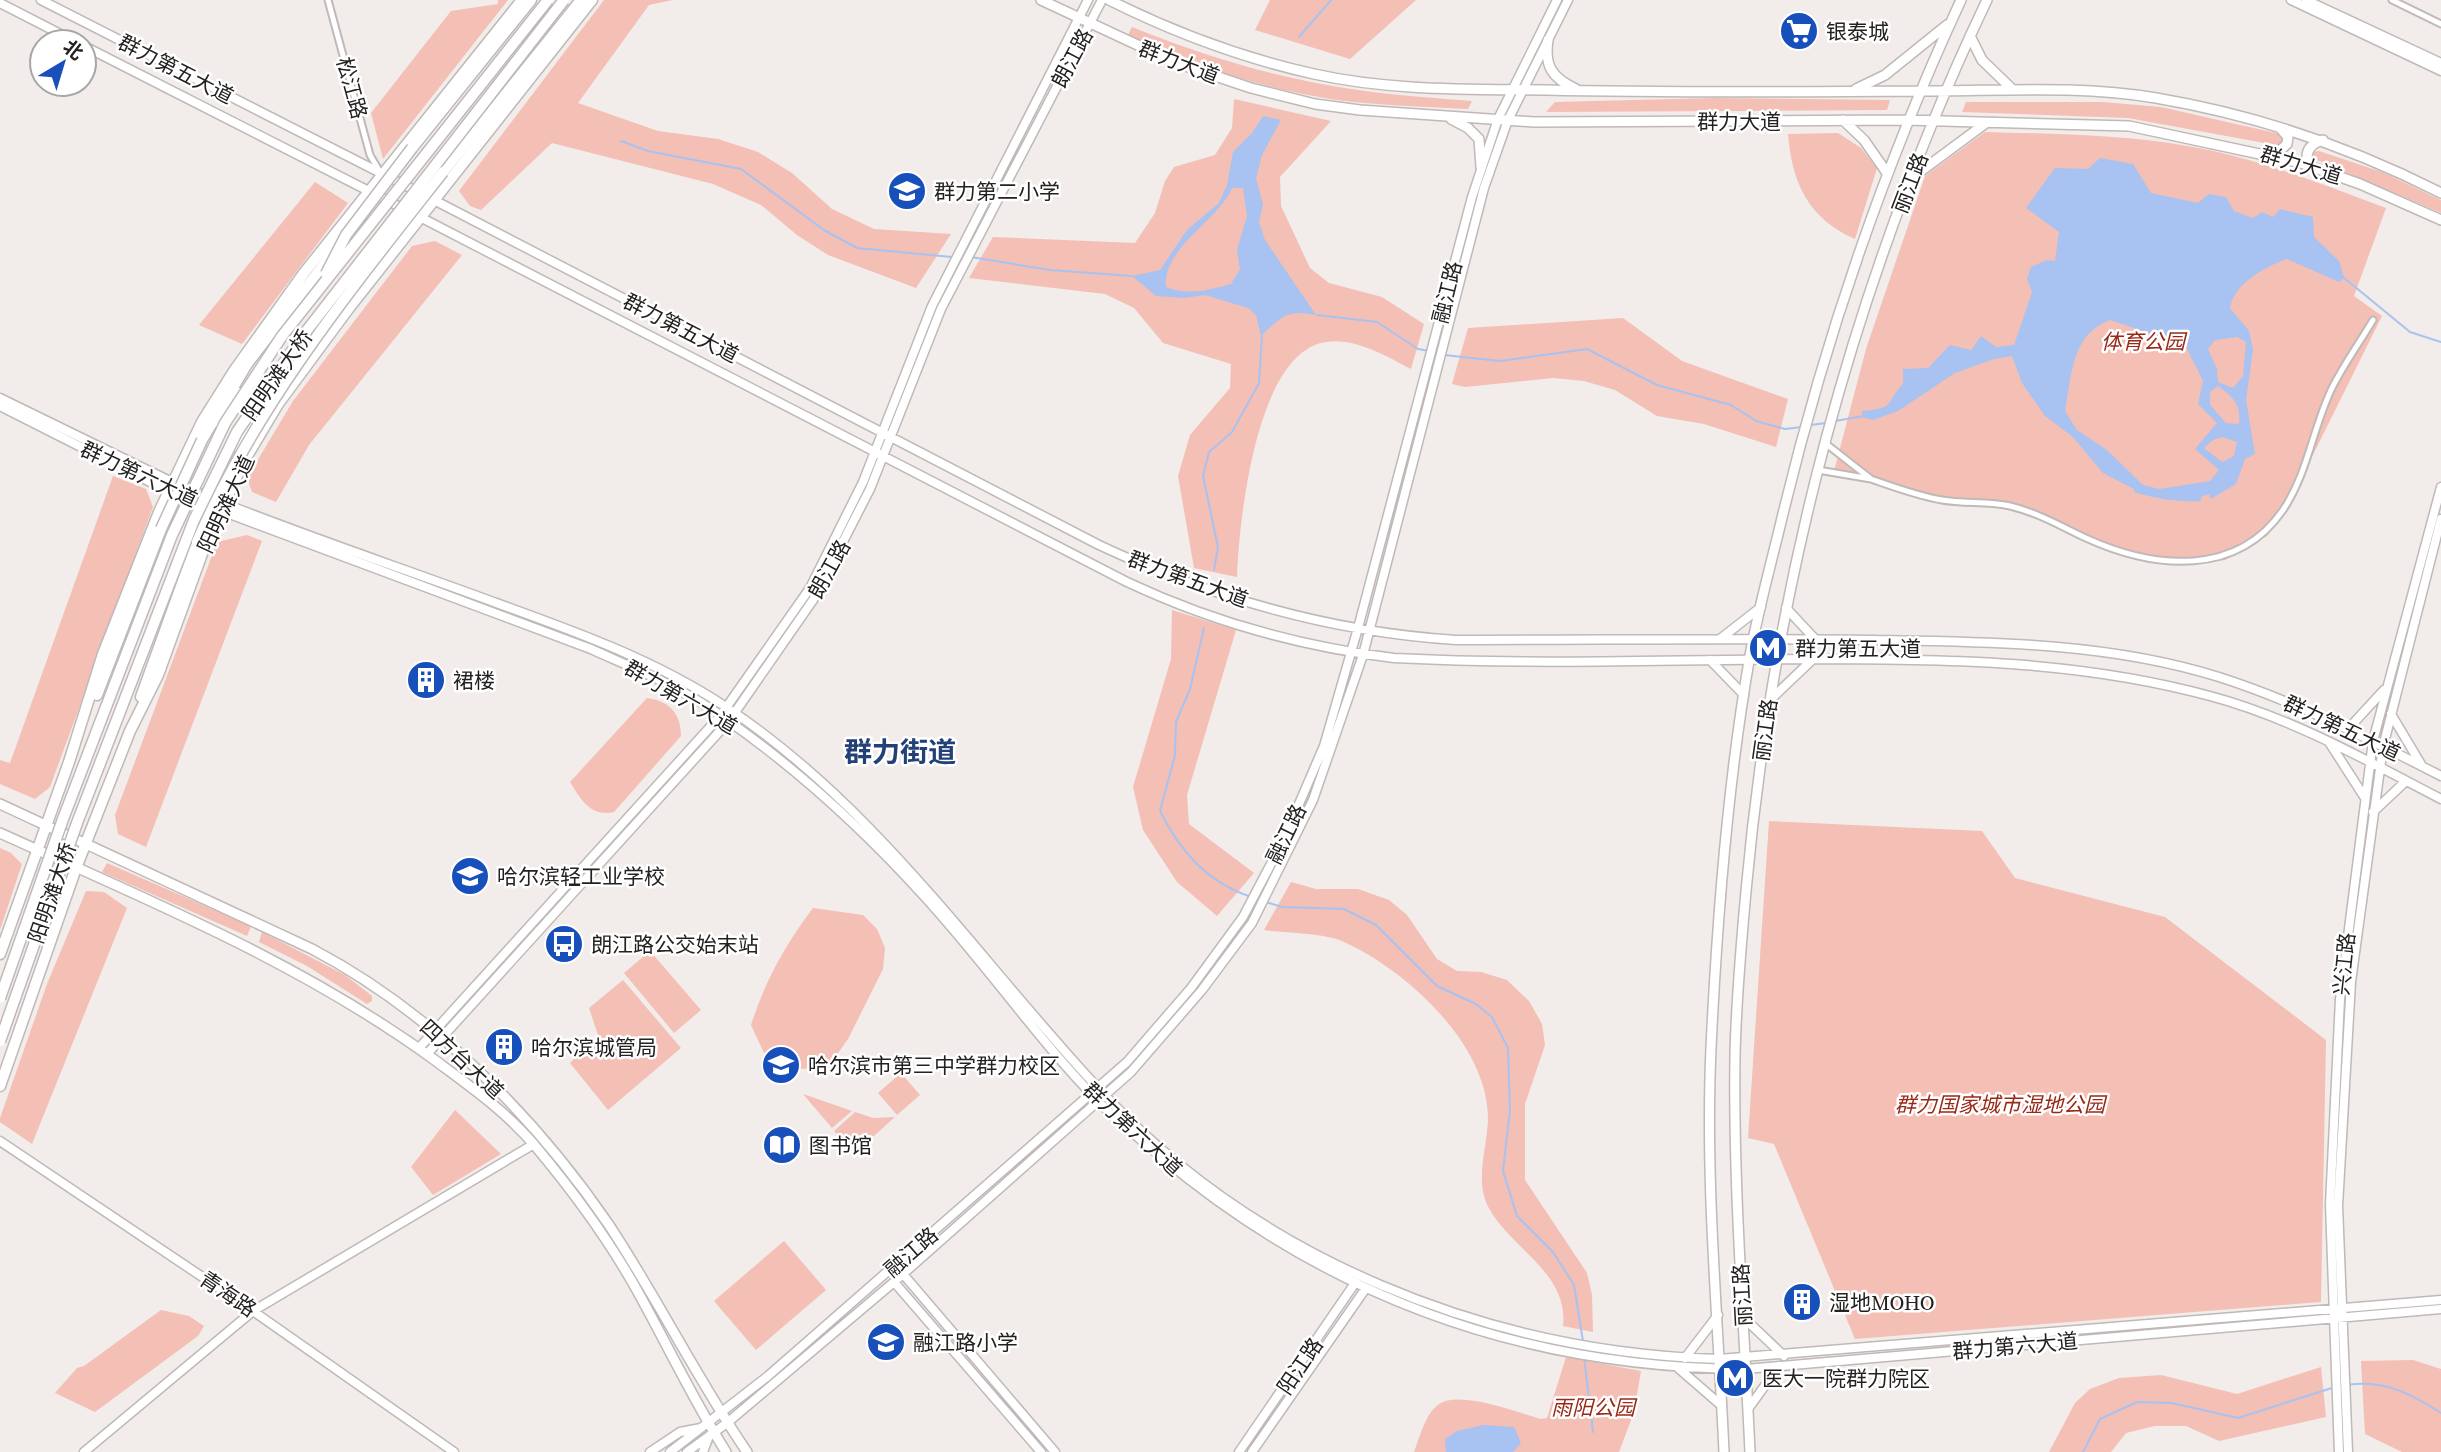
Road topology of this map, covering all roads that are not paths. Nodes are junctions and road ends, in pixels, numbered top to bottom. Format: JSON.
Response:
{"nodes":[{"id":1,"x":41,"y":0,"type":"edge"},
{"id":2,"x":328,"y":0,"type":"edge"},
{"id":3,"x":522,"y":0,"type":"edge"},
{"id":4,"x":531,"y":0,"type":"edge"},
{"id":5,"x":548,"y":0,"type":"edge"},
{"id":6,"x":564,"y":0,"type":"edge"},
{"id":7,"x":581,"y":0,"type":"edge"},
{"id":8,"x":592,"y":0,"type":"edge"},
{"id":9,"x":1041,"y":0,"type":"edge"},
{"id":10,"x":1088,"y":0,"type":"edge"},
{"id":11,"x":1102,"y":0,"type":"edge"},
{"id":12,"x":1109,"y":0,"type":"edge"},
{"id":13,"x":1557,"y":0,"type":"edge"},
{"id":14,"x":1568,"y":0,"type":"edge"},
{"id":15,"x":1961,"y":0,"type":"edge"},
{"id":16,"x":1987,"y":0,"type":"edge"},
{"id":17,"x":2291,"y":0,"type":"edge"},
{"id":18,"x":2306,"y":0,"type":"edge"},
{"id":19,"x":2392,"y":0,"type":"edge"},
{"id":20,"x":0,"y":3,"type":"edge"},
{"id":21,"x":1953,"y":18,"type":"junction"},
{"id":22,"x":1079,"y":19,"type":"junction"},
{"id":23,"x":1090,"y":24,"type":"junction"},
{"id":24,"x":2441,"y":24,"type":"edge"},
{"id":25,"x":49,"y":28,"type":"edge"},
{"id":26,"x":1970,"y":36,"type":"junction"},
{"id":27,"x":1548,"y":40,"type":"junction"},
{"id":28,"x":98,"y":53,"type":"edge"},
{"id":29,"x":2440,"y":63,"type":"edge"},
{"id":30,"x":1512,"y":90,"type":"junction"},
{"id":31,"x":1523,"y":90,"type":"junction"},
{"id":32,"x":1581,"y":91,"type":"junction"},
{"id":33,"x":1919,"y":91,"type":"junction"},
{"id":34,"x":1946,"y":91,"type":"junction"},
{"id":35,"x":2015,"y":91,"type":"junction"},
{"id":36,"x":1849,"y":92,"type":"junction"},
{"id":37,"x":1439,"y":115,"type":"junction"},
{"id":38,"x":1498,"y":119,"type":"junction"},
{"id":39,"x":1508,"y":120,"type":"junction"},
{"id":40,"x":1843,"y":120,"type":"junction"},
{"id":41,"x":1906,"y":120,"type":"junction"},
{"id":42,"x":1934,"y":121,"type":"junction"},
{"id":43,"x":1989,"y":121,"type":"junction"},
{"id":44,"x":2278,"y":127,"type":"junction"},
{"id":45,"x":2323,"y":141,"type":"junction"},
{"id":46,"x":2274,"y":156,"type":"junction"},
{"id":47,"x":1481,"y":167,"type":"junction"},
{"id":48,"x":2312,"y":167,"type":"junction"},
{"id":49,"x":1887,"y":173,"type":"junction"},
{"id":50,"x":382,"y":174,"type":"junction"},
{"id":51,"x":1912,"y":178,"type":"junction"},
{"id":52,"x":369,"y":191,"type":"junction"},
{"id":53,"x":2441,"y":193,"type":"edge"},
{"id":54,"x":435,"y":200,"type":"junction"},
{"id":55,"x":422,"y":218,"type":"junction"},
{"id":56,"x":2441,"y":220,"type":"edge"},
{"id":57,"x":346,"y":235,"type":"junction"},
{"id":58,"x":366,"y":270,"type":"junction"},
{"id":59,"x":316,"y":293,"type":"junction"},
{"id":60,"x":330,"y":301,"type":"junction"},
{"id":61,"x":2373,"y":320,"type":"dead end"},
{"id":62,"x":249,"y":382,"type":"junction"},
{"id":63,"x":261,"y":394,"type":"junction"},
{"id":64,"x":0,"y":398,"type":"edge"},
{"id":65,"x":0,"y":406,"type":"edge"},
{"id":66,"x":886,"y":435,"type":"junction"},
{"id":67,"x":202,"y":440,"type":"junction"},
{"id":68,"x":1825,"y":443,"type":"junction"},
{"id":69,"x":875,"y":451,"type":"junction"},
{"id":70,"x":884,"y":455,"type":"junction"},
{"id":71,"x":234,"y":464,"type":"junction"},
{"id":72,"x":1818,"y":470,"type":"junction"},
{"id":73,"x":1871,"y":479,"type":"junction"},
{"id":74,"x":170,"y":486,"type":"junction"},
{"id":75,"x":2441,"y":487,"type":"edge"},
{"id":76,"x":221,"y":507,"type":"junction"},
{"id":77,"x":2441,"y":519,"type":"edge"},
{"id":78,"x":1761,"y":607,"type":"junction"},
{"id":79,"x":1786,"y":608,"type":"junction"},
{"id":80,"x":1358,"y":628,"type":"junction"},
{"id":81,"x":1370,"y":630,"type":"junction"},
{"id":82,"x":1720,"y":639,"type":"junction"},
{"id":83,"x":1754,"y":639,"type":"junction"},
{"id":84,"x":1779,"y":639,"type":"junction"},
{"id":85,"x":1815,"y":639,"type":"junction"},
{"id":86,"x":1352,"y":652,"type":"junction"},
{"id":87,"x":1363,"y":654,"type":"junction"},
{"id":88,"x":1775,"y":659,"type":"junction"},
{"id":89,"x":1814,"y":659,"type":"junction"},
{"id":90,"x":1710,"y":660,"type":"junction"},
{"id":91,"x":1749,"y":660,"type":"junction"},
{"id":92,"x":2386,"y":688,"type":"junction"},
{"id":93,"x":1744,"y":695,"type":"junction"},
{"id":94,"x":1769,"y":701,"type":"junction"},
{"id":95,"x":2391,"y":713,"type":"junction"},
{"id":96,"x":728,"y":714,"type":"junction"},
{"id":97,"x":2348,"y":729,"type":"junction"},
{"id":98,"x":130,"y":731,"type":"junction"},
{"id":99,"x":2373,"y":741,"type":"junction"},
{"id":100,"x":2329,"y":742,"type":"junction"},
{"id":101,"x":2383,"y":747,"type":"junction"},
{"id":102,"x":2370,"y":761,"type":"junction"},
{"id":103,"x":69,"y":762,"type":"junction"},
{"id":104,"x":2422,"y":766,"type":"junction"},
{"id":105,"x":2380,"y":768,"type":"junction"},
{"id":106,"x":2441,"y":776,"type":"edge"},
{"id":107,"x":2406,"y":781,"type":"junction"},
{"id":108,"x":2365,"y":799,"type":"junction"},
{"id":109,"x":2441,"y":799,"type":"edge"},
{"id":110,"x":0,"y":804,"type":"edge"},
{"id":111,"x":2373,"y":812,"type":"junction"},
{"id":112,"x":46,"y":825,"type":"junction"},
{"id":113,"x":0,"y":833,"type":"edge"},
{"id":114,"x":86,"y":843,"type":"junction"},
{"id":115,"x":37,"y":850,"type":"junction"},
{"id":116,"x":76,"y":868,"type":"junction"},
{"id":117,"x":0,"y":954,"type":"edge"},
{"id":118,"x":0,"y":998,"type":"edge"},
{"id":119,"x":439,"y":1033,"type":"junction"},
{"id":120,"x":15,"y":1038,"type":"junction"},
{"id":121,"x":0,"y":1041,"type":"edge"},
{"id":122,"x":423,"y":1051,"type":"junction"},
{"id":123,"x":0,"y":1076,"type":"edge"},
{"id":124,"x":0,"y":1086,"type":"edge"},
{"id":125,"x":1099,"y":1095,"type":"junction"},
{"id":126,"x":0,"y":1141,"type":"edge"},
{"id":127,"x":534,"y":1144,"type":"junction"},
{"id":128,"x":903,"y":1274,"type":"junction"},
{"id":129,"x":1356,"y":1281,"type":"junction"},
{"id":130,"x":894,"y":1282,"type":"junction"},
{"id":131,"x":1367,"y":1286,"type":"junction"},
{"id":132,"x":2441,"y":1300,"type":"edge"},
{"id":133,"x":2441,"y":1309,"type":"edge"},
{"id":134,"x":253,"y":1311,"type":"junction"},
{"id":135,"x":2337,"y":1314,"type":"junction"},
{"id":136,"x":1718,"y":1315,"type":"junction"},
{"id":137,"x":1744,"y":1318,"type":"junction"},
{"id":138,"x":1593,"y":1352,"type":"junction"},
{"id":139,"x":1784,"y":1356,"type":"junction"},
{"id":140,"x":1685,"y":1358,"type":"junction"},
{"id":141,"x":1745,"y":1358,"type":"junction"},
{"id":142,"x":1719,"y":1364,"type":"junction"},
{"id":143,"x":1779,"y":1366,"type":"junction"},
{"id":144,"x":1677,"y":1367,"type":"junction"},
{"id":145,"x":1746,"y":1369,"type":"junction"},
{"id":146,"x":1722,"y":1406,"type":"junction"},
{"id":147,"x":1748,"y":1409,"type":"junction"},
{"id":148,"x":2342,"y":1415,"type":"junction"},
{"id":149,"x":724,"y":1419,"type":"junction"},
{"id":150,"x":709,"y":1430,"type":"junction"},
{"id":151,"x":84,"y":1452,"type":"edge"},
{"id":152,"x":454,"y":1452,"type":"edge"},
{"id":153,"x":650,"y":1452,"type":"edge"},
{"id":154,"x":670,"y":1452,"type":"edge"},
{"id":155,"x":687,"y":1452,"type":"edge"},
{"id":156,"x":703,"y":1452,"type":"edge"},
{"id":157,"x":726,"y":1452,"type":"edge"},
{"id":158,"x":747,"y":1452,"type":"edge"},
{"id":159,"x":1041,"y":1452,"type":"edge"},
{"id":160,"x":1055,"y":1452,"type":"edge"},
{"id":161,"x":1239,"y":1452,"type":"edge"},
{"id":162,"x":1252,"y":1452,"type":"edge"},
{"id":163,"x":1724,"y":1452,"type":"edge"},
{"id":164,"x":1750,"y":1452,"type":"edge"},
{"id":165,"x":2339,"y":1452,"type":"edge"},
{"id":166,"x":2348,"y":1452,"type":"edge"}],
"edges":[{"from":1,"to":50,"type":"main road","name":"群力第五大道"},
{"from":2,"to":50,"type":"street","name":"松江路"},
{"from":3,"to":50,"type":"highway"},
{"from":4,"to":57,"type":"highway","bridge":true},
{"from":5,"to":59,"type":"highway","name":"阳明滩大桥","bridge":true},
{"from":6,"to":60,"type":"highway","name":"阳明滩大桥","bridge":true},
{"from":7,"to":58,"type":"highway","bridge":true},
{"from":8,"to":54,"type":"highway","name":"阳明滩大道"},
{"from":9,"to":22,"type":"main road","name":"群力大道"},
{"from":10,"to":22,"type":"main road","name":"朗江路"},
{"from":11,"to":23,"type":"main road","name":"朗江路"},
{"from":12,"to":30,"type":"main road","name":"群力大道"},
{"from":13,"to":30,"type":"main road","name":"融江路"},
{"from":14,"to":27,"type":"main road","name":"融江路"},
{"from":15,"to":21,"type":"main road","name":"丽江路"},
{"from":16,"to":26,"type":"main road","name":"丽江路"},
{"from":17,"to":29,"type":"main road"},
{"from":18,"to":29,"type":"main road"},
{"from":19,"to":24,"type":"street"},
{"from":20,"to":25,"type":"main road"},
{"from":21,"to":33,"type":"main road","name":"丽江路"},
{"from":21,"to":36,"type":"main road"},
{"from":22,"to":23,"type":"main road","name":"群力大道"},
{"from":22,"to":66,"type":"main road","name":"朗江路"},
{"from":23,"to":37,"type":"main road","name":"群力大道"},
{"from":23,"to":66,"type":"main road","name":"朗江路"},
{"from":26,"to":34,"type":"main road","name":"丽江路"},
{"from":26,"to":35,"type":"main road"},
{"from":27,"to":31,"type":"main road","name":"融江路"},
{"from":27,"to":32,"type":"main road"},
{"from":28,"to":52,"type":"main road","name":"群力第五大道"},
{"from":30,"to":31,"type":"main road","name":"群力大道"},
{"from":30,"to":38,"type":"main road","name":"融江路"},
{"from":31,"to":32,"type":"main road","name":"群力大道"},
{"from":31,"to":39,"type":"main road","name":"融江路"},
{"from":32,"to":36,"type":"main road","name":"群力大道"},
{"from":33,"to":34,"type":"main road","name":"群力大道"},
{"from":33,"to":36,"type":"main road","name":"群力大道"},
{"from":33,"to":41,"type":"main road","name":"丽江路"},
{"from":34,"to":35,"type":"main road","name":"群力大道"},
{"from":34,"to":42,"type":"main road","name":"丽江路"},
{"from":35,"to":44,"type":"main road","name":"群力大道"},
{"from":37,"to":38,"type":"main road","name":"群力大道"},
{"from":37,"to":47,"type":"main road"},
{"from":38,"to":39,"type":"main road","name":"群力大道"},
{"from":38,"to":47,"type":"main road","name":"融江路"},
{"from":39,"to":40,"type":"main road","name":"群力大道"},
{"from":39,"to":81,"type":"main road","name":"融江路"},
{"from":40,"to":41,"type":"main road","name":"群力大道"},
{"from":40,"to":49,"type":"main road"},
{"from":41,"to":42,"type":"main road","name":"群力大道"},
{"from":41,"to":49,"type":"main road","name":"丽江路"},
{"from":42,"to":43,"type":"main road","name":"群力大道"},
{"from":42,"to":51,"type":"main road","name":"丽江路"},
{"from":43,"to":46,"type":"main road","name":"群力大道"},
{"from":43,"to":51,"type":"main road"},
{"from":44,"to":45,"type":"main road","name":"群力大道"},
{"from":44,"to":46,"type":"main road"},
{"from":45,"to":48,"type":"main road"},
{"from":45,"to":53,"type":"main road","name":"群力大道"},
{"from":46,"to":48,"type":"main road","name":"群力大道"},
{"from":47,"to":80,"type":"main road","name":"融江路"},
{"from":48,"to":56,"type":"main road","name":"群力大道"},
{"from":49,"to":78,"type":"main road","name":"丽江路"},
{"from":50,"to":52,"type":"highway"},
{"from":50,"to":54,"type":"main road","name":"群力第五大道"},
{"from":51,"to":68,"type":"main road","name":"丽江路"},
{"from":52,"to":55,"type":"main road","name":"群力第五大道"},
{"from":52,"to":74,"type":"highway"},
{"from":54,"to":55,"type":"highway","name":"阳明滩大道"},
{"from":54,"to":66,"type":"main road","name":"群力第五大道"},
{"from":55,"to":69,"type":"main road","name":"群力第五大道"},
{"from":55,"to":76,"type":"highway","name":"阳明滩大道"},
{"from":57,"to":59,"type":"highway","bridge":true},
{"from":57,"to":67,"type":"highway","bridge":true},
{"from":58,"to":60,"type":"highway","bridge":true},
{"from":58,"to":71,"type":"highway","bridge":true},
{"from":59,"to":62,"type":"highway","name":"阳明滩大桥","bridge":true},
{"from":60,"to":63,"type":"highway","name":"阳明滩大桥","bridge":true},
{"from":61,"to":73,"type":"street"},
{"from":62,"to":67,"type":"highway","bridge":true},
{"from":62,"to":118,"type":"highway","name":"阳明滩大桥","bridge":true},
{"from":63,"to":71,"type":"highway","bridge":true},
{"from":63,"to":121,"type":"highway","name":"阳明滩大桥","bridge":true},
{"from":64,"to":74,"type":"main road","name":"群力第六大道"},
{"from":65,"to":74,"type":"main road","name":"群力第六大道"},
{"from":66,"to":69,"type":"main road","name":"朗江路"},
{"from":66,"to":70,"type":"main road","name":"朗江路"},
{"from":66,"to":80,"type":"main road","name":"群力第五大道"},
{"from":67,"to":103,"type":"highway","bridge":true},
{"from":68,"to":72,"type":"main road","name":"丽江路"},
{"from":68,"to":73,"type":"street"},
{"from":69,"to":70,"type":"main road","name":"群力第五大道"},
{"from":69,"to":96,"type":"main road","name":"朗江路"},
{"from":70,"to":86,"type":"main road","name":"群力第五大道"},
{"from":70,"to":96,"type":"main road","name":"朗江路"},
{"from":71,"to":98,"type":"highway","bridge":true},
{"from":72,"to":73,"type":"street"},
{"from":72,"to":79,"type":"main road","name":"丽江路"},
{"from":74,"to":76,"type":"main road","name":"群力第六大道"},
{"from":74,"to":103,"type":"highway"},
{"from":75,"to":92,"type":"main road","name":"兴江路"},
{"from":76,"to":96,"type":"main road","name":"群力第六大道"},
{"from":76,"to":98,"type":"highway","name":"阳明滩大道"},
{"from":77,"to":95,"type":"main road","name":"兴江路"},
{"from":78,"to":82,"type":"main road"},
{"from":78,"to":83,"type":"main road","name":"丽江路"},
{"from":79,"to":84,"type":"main road","name":"丽江路"},
{"from":79,"to":85,"type":"main road"},
{"from":80,"to":81,"type":"main road","name":"群力第五大道"},
{"from":80,"to":86,"type":"main road","name":"融江路"},
{"from":81,"to":82,"type":"main road","name":"群力第五大道"},
{"from":81,"to":87,"type":"main road","name":"融江路"},
{"from":82,"to":83,"type":"main road","name":"群力第五大道"},
{"from":83,"to":84,"type":"main road","name":"群力第五大道"},
{"from":83,"to":91,"type":"main road","name":"丽江路"},
{"from":84,"to":85,"type":"main road","name":"群力第五大道"},
{"from":84,"to":88,"type":"main road","name":"丽江路"},
{"from":85,"to":97,"type":"main road","name":"群力第五大道"},
{"from":86,"to":87,"type":"main road","name":"群力第五大道"},
{"from":86,"to":125,"type":"main road","name":"融江路"},
{"from":87,"to":90,"type":"main road","name":"群力第五大道"},
{"from":87,"to":125,"type":"main road","name":"融江路"},
{"from":88,"to":89,"type":"main road","name":"群力第五大道"},
{"from":88,"to":91,"type":"main road","name":"群力第五大道"},
{"from":88,"to":94,"type":"main road","name":"丽江路"},
{"from":89,"to":94,"type":"main road"},
{"from":89,"to":100,"type":"main road","name":"群力第五大道"},
{"from":90,"to":91,"type":"main road","name":"群力第五大道"},
{"from":90,"to":93,"type":"main road"},
{"from":91,"to":93,"type":"main road","name":"丽江路"},
{"from":92,"to":97,"type":"main road"},
{"from":92,"to":99,"type":"main road","name":"兴江路"},
{"from":93,"to":136,"type":"main road","name":"丽江路"},
{"from":94,"to":137,"type":"main road","name":"丽江路"},
{"from":95,"to":101,"type":"main road","name":"兴江路"},
{"from":95,"to":104,"type":"main road"},
{"from":96,"to":119,"type":"main road","name":"朗江路"},
{"from":96,"to":125,"type":"main road","name":"群力第六大道"},
{"from":97,"to":99,"type":"main road","name":"群力第五大道"},
{"from":98,"to":114,"type":"highway","name":"阳明滩大道"},
{"from":99,"to":101,"type":"main road","name":"群力第五大道"},
{"from":99,"to":102,"type":"main road","name":"兴江路"},
{"from":100,"to":102,"type":"main road","name":"群力第五大道"},
{"from":100,"to":108,"type":"main road"},
{"from":101,"to":104,"type":"main road","name":"群力第五大道"},
{"from":101,"to":105,"type":"main road","name":"兴江路"},
{"from":102,"to":105,"type":"main road","name":"群力第五大道"},
{"from":102,"to":108,"type":"main road","name":"兴江路"},
{"from":103,"to":112,"type":"highway"},
{"from":104,"to":106,"type":"main road","name":"群力第五大道"},
{"from":105,"to":107,"type":"main road","name":"群力第五大道"},
{"from":105,"to":111,"type":"main road","name":"兴江路"},
{"from":107,"to":109,"type":"main road","name":"群力第五大道"},
{"from":107,"to":111,"type":"main road"},
{"from":108,"to":135,"type":"main road","name":"兴江路"},
{"from":110,"to":112,"type":"main road","name":"四方台大道"},
{"from":111,"to":135,"type":"main road","name":"兴江路"},
{"from":112,"to":114,"type":"main road","name":"四方台大道"},
{"from":112,"to":115,"type":"highway"},
{"from":113,"to":115,"type":"main road","name":"四方台大道"},
{"from":114,"to":116,"type":"highway","name":"阳明滩大道"},
{"from":114,"to":119,"type":"main road","name":"四方台大道"},
{"from":115,"to":116,"type":"main road","name":"四方台大道"},
{"from":115,"to":117,"type":"highway"},
{"from":116,"to":120,"type":"highway","name":"阳明滩大道"},
{"from":116,"to":122,"type":"main road","name":"四方台大道"},
{"from":119,"to":122,"type":"main road","name":"朗江路"},
{"from":119,"to":149,"type":"main road","name":"四方台大道"},
{"from":120,"to":123,"type":"highway"},
{"from":120,"to":124,"type":"highway","name":"阳明滩大道"},
{"from":122,"to":127,"type":"main road","name":"四方台大道"},
{"from":125,"to":128,"type":"main road","name":"融江路"},
{"from":125,"to":129,"type":"main road","name":"群力第六大道"},
{"from":125,"to":149,"type":"main road","name":"融江路"},
{"from":126,"to":134,"type":"main road","name":"青海路"},
{"from":127,"to":134,"type":"main road"},
{"from":127,"to":150,"type":"main road","name":"四方台大道"},
{"from":128,"to":130,"type":"main road","name":"融江路"},
{"from":128,"to":160,"type":"main road"},
{"from":129,"to":131,"type":"main road","name":"群力第六大道"},
{"from":129,"to":161,"type":"main road","name":"阳江路"},
{"from":130,"to":149,"type":"main road","name":"融江路"},
{"from":130,"to":159,"type":"main road"},
{"from":131,"to":138,"type":"main road","name":"群力第六大道"},
{"from":131,"to":162,"type":"main road","name":"阳江路"},
{"from":132,"to":135,"type":"main road","name":"群力第六大道"},
{"from":133,"to":135,"type":"main road","name":"群力第六大道"},
{"from":134,"to":151,"type":"main road"},
{"from":134,"to":152,"type":"main road","name":"青海路"},
{"from":135,"to":139,"type":"main road","name":"群力第六大道"},
{"from":135,"to":143,"type":"main road","name":"群力第六大道"},
{"from":135,"to":148,"type":"main road","name":"兴江路"},
{"from":136,"to":140,"type":"main road"},
{"from":136,"to":142,"type":"main road","name":"丽江路"},
{"from":137,"to":139,"type":"main road"},
{"from":137,"to":141,"type":"main road","name":"丽江路"},
{"from":138,"to":140,"type":"main road","name":"群力第六大道"},
{"from":138,"to":144,"type":"main road","name":"群力第六大道"},
{"from":139,"to":141,"type":"main road","name":"群力第六大道"},
{"from":140,"to":142,"type":"main road","name":"群力第六大道"},
{"from":141,"to":142,"type":"main road","name":"群力第六大道"},
{"from":141,"to":145,"type":"main road","name":"丽江路"},
{"from":142,"to":144,"type":"main road","name":"群力第六大道"},
{"from":142,"to":145,"type":"main road","name":"群力第六大道"},
{"from":142,"to":146,"type":"main road","name":"丽江路"},
{"from":143,"to":145,"type":"main road","name":"群力第六大道"},
{"from":143,"to":147,"type":"main road"},
{"from":144,"to":146,"type":"main road"},
{"from":145,"to":147,"type":"main road","name":"丽江路"},
{"from":146,"to":163,"type":"main road","name":"丽江路"},
{"from":147,"to":164,"type":"main road","name":"丽江路"},
{"from":148,"to":165,"type":"main road","name":"兴江路"},
{"from":148,"to":166,"type":"main road","name":"兴江路"},
{"from":149,"to":150,"type":"main road","name":"融江路"},
{"from":149,"to":158,"type":"main road","name":"四方台大道"},
{"from":150,"to":153,"type":"main road"},
{"from":150,"to":154,"type":"main road","name":"融江路"},
{"from":150,"to":155,"type":"main road","name":"融江路"},
{"from":150,"to":156,"type":"main road"},
{"from":150,"to":157,"type":"main road","name":"四方台大道"}]}
